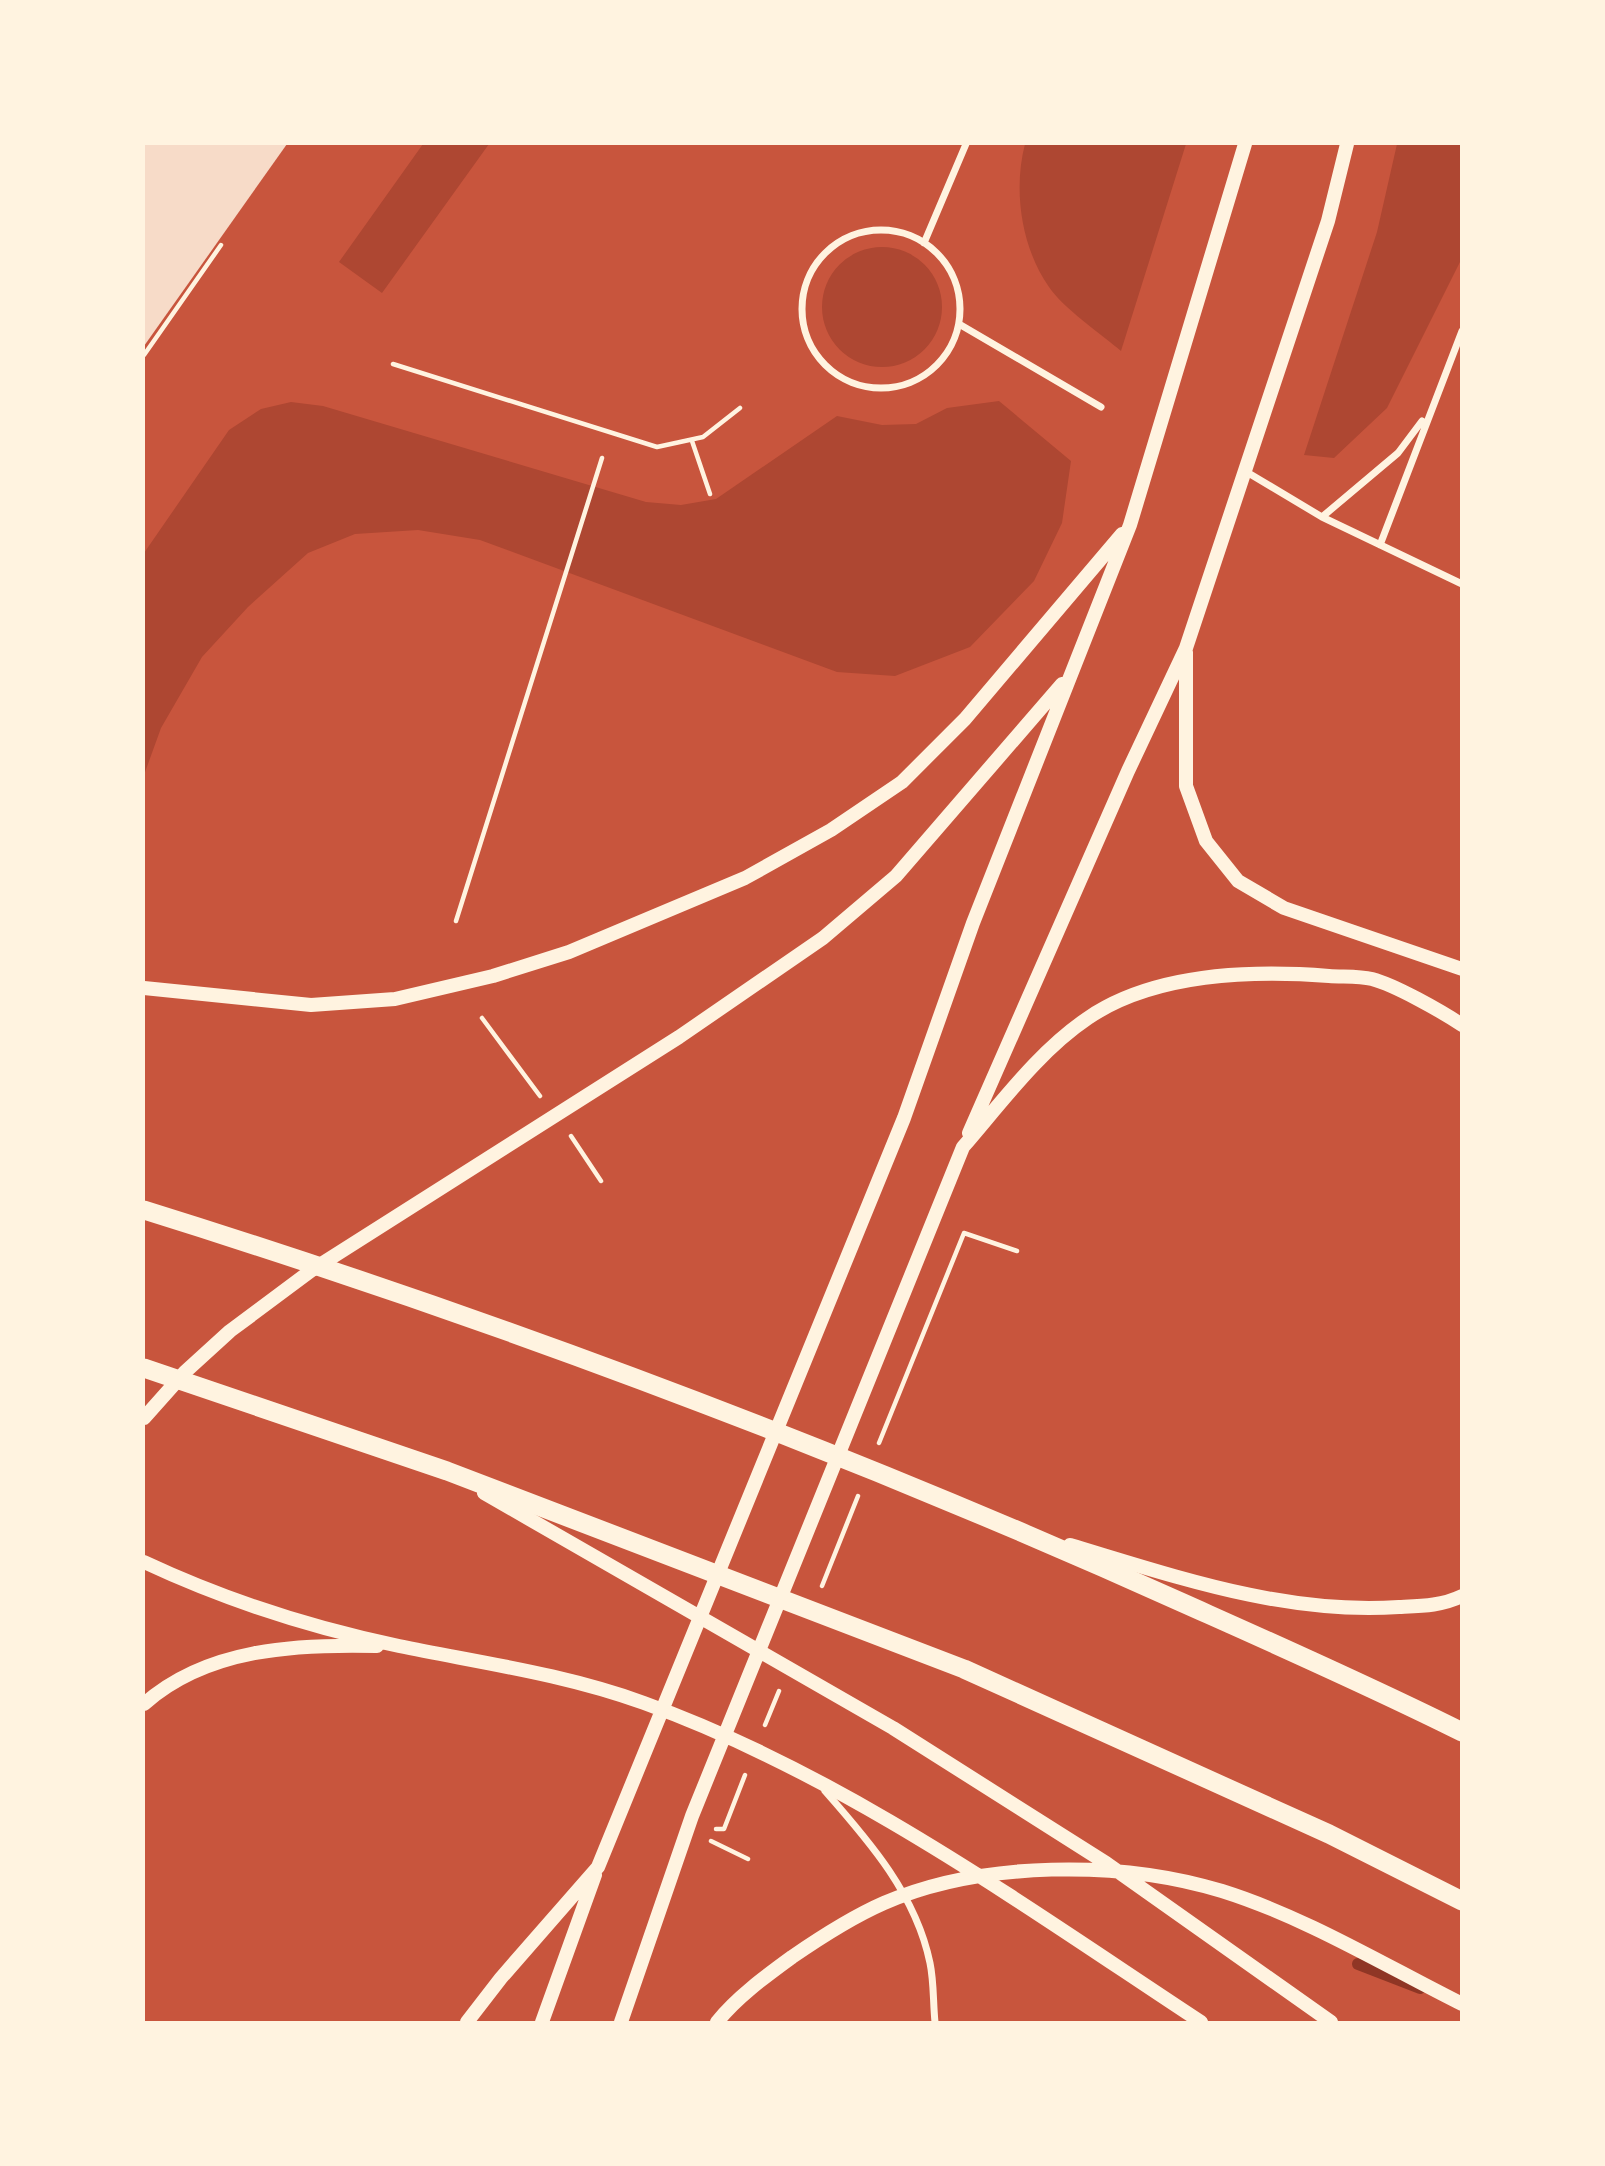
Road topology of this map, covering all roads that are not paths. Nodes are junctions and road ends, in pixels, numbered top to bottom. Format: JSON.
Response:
{"nodes":[{"id":1,"x":966,"y":144,"type":"edge"},
{"id":2,"x":1245,"y":144,"type":"edge"},
{"id":3,"x":1347,"y":144,"type":"edge"},
{"id":4,"x":925,"y":243,"type":"junction"},
{"id":5,"x":959,"y":324,"type":"junction"},
{"id":6,"x":1461,"y":331,"type":"edge"},
{"id":7,"x":1101,"y":407,"type":"dead end"},
{"id":8,"x":1428,"y":413,"type":"junction"},
{"id":9,"x":1250,"y":474,"type":"dead end"},
{"id":10,"x":1322,"y":517,"type":"junction"},
{"id":11,"x":1130,"y":525,"type":"junction"},
{"id":12,"x":1380,"y":545,"type":"junction"},
{"id":13,"x":1461,"y":583,"type":"edge"},
{"id":14,"x":1186,"y":648,"type":"junction"},
{"id":15,"x":1070,"y":675,"type":"junction"},
{"id":16,"x":1461,"y":969,"type":"edge"},
{"id":17,"x":144,"y":988,"type":"edge"},
{"id":18,"x":1461,"y":1025,"type":"edge"},
{"id":19,"x":963,"y":1147,"type":"junction"},
{"id":20,"x":144,"y":1210,"type":"edge"},
{"id":21,"x":144,"y":1368,"type":"edge"},
{"id":22,"x":144,"y":1418,"type":"edge"},
{"id":23,"x":447,"y":1471,"type":"junction"},
{"id":24,"x":1023,"y":1531,"type":"junction"},
{"id":25,"x":144,"y":1562,"type":"edge"},
{"id":26,"x":1461,"y":1596,"type":"edge"},
{"id":27,"x":398,"y":1646,"type":"junction"},
{"id":28,"x":144,"y":1704,"type":"edge"},
{"id":29,"x":1461,"y":1732,"type":"edge"},
{"id":30,"x":818,"y":1782,"type":"junction"},
{"id":31,"x":598,"y":1867,"type":"junction"},
{"id":32,"x":1461,"y":1901,"type":"edge"},
{"id":33,"x":1461,"y":2004,"type":"edge"},
{"id":34,"x":719,"y":2020,"type":"edge"},
{"id":35,"x":467,"y":2022,"type":"edge"},
{"id":36,"x":542,"y":2022,"type":"edge"},
{"id":37,"x":621,"y":2022,"type":"edge"},
{"id":38,"x":935,"y":2022,"type":"edge"},
{"id":39,"x":1201,"y":2022,"type":"edge"},
{"id":40,"x":1331,"y":2022,"type":"edge"}],
"edges":[{"from":1,"to":4,"type":"street"},
{"from":2,"to":11,"type":"main road"},
{"from":3,"to":14,"type":"main road"},
{"from":4,"to":5,"type":"street"},
{"from":4,"to":5,"type":"street"},
{"from":5,"to":7,"type":"street"},
{"from":6,"to":8,"type":"street"},
{"from":8,"to":10,"type":"street"},
{"from":8,"to":12,"type":"street"},
{"from":9,"to":10,"type":"street"},
{"from":10,"to":12,"type":"street"},
{"from":11,"to":15,"type":"main road"},
{"from":11,"to":17,"type":"main road"},
{"from":12,"to":13,"type":"street"},
{"from":14,"to":16,"type":"main road"},
{"from":14,"to":19,"type":"main road"},
{"from":15,"to":22,"type":"main road"},
{"from":15,"to":31,"type":"main road"},
{"from":18,"to":19,"type":"main road"},
{"from":19,"to":37,"type":"main road"},
{"from":20,"to":24,"type":"highway"},
{"from":21,"to":23,"type":"highway"},
{"from":23,"to":32,"type":"highway"},
{"from":23,"to":40,"type":"main road"},
{"from":24,"to":26,"type":"main road"},
{"from":24,"to":29,"type":"highway"},
{"from":25,"to":27,"type":"main road"},
{"from":27,"to":28,"type":"main road"},
{"from":27,"to":30,"type":"main road"},
{"from":30,"to":38,"type":"street"},
{"from":30,"to":39,"type":"main road"},
{"from":31,"to":35,"type":"main road"},
{"from":31,"to":36,"type":"main road"},
{"from":33,"to":34,"type":"main road"}]}
